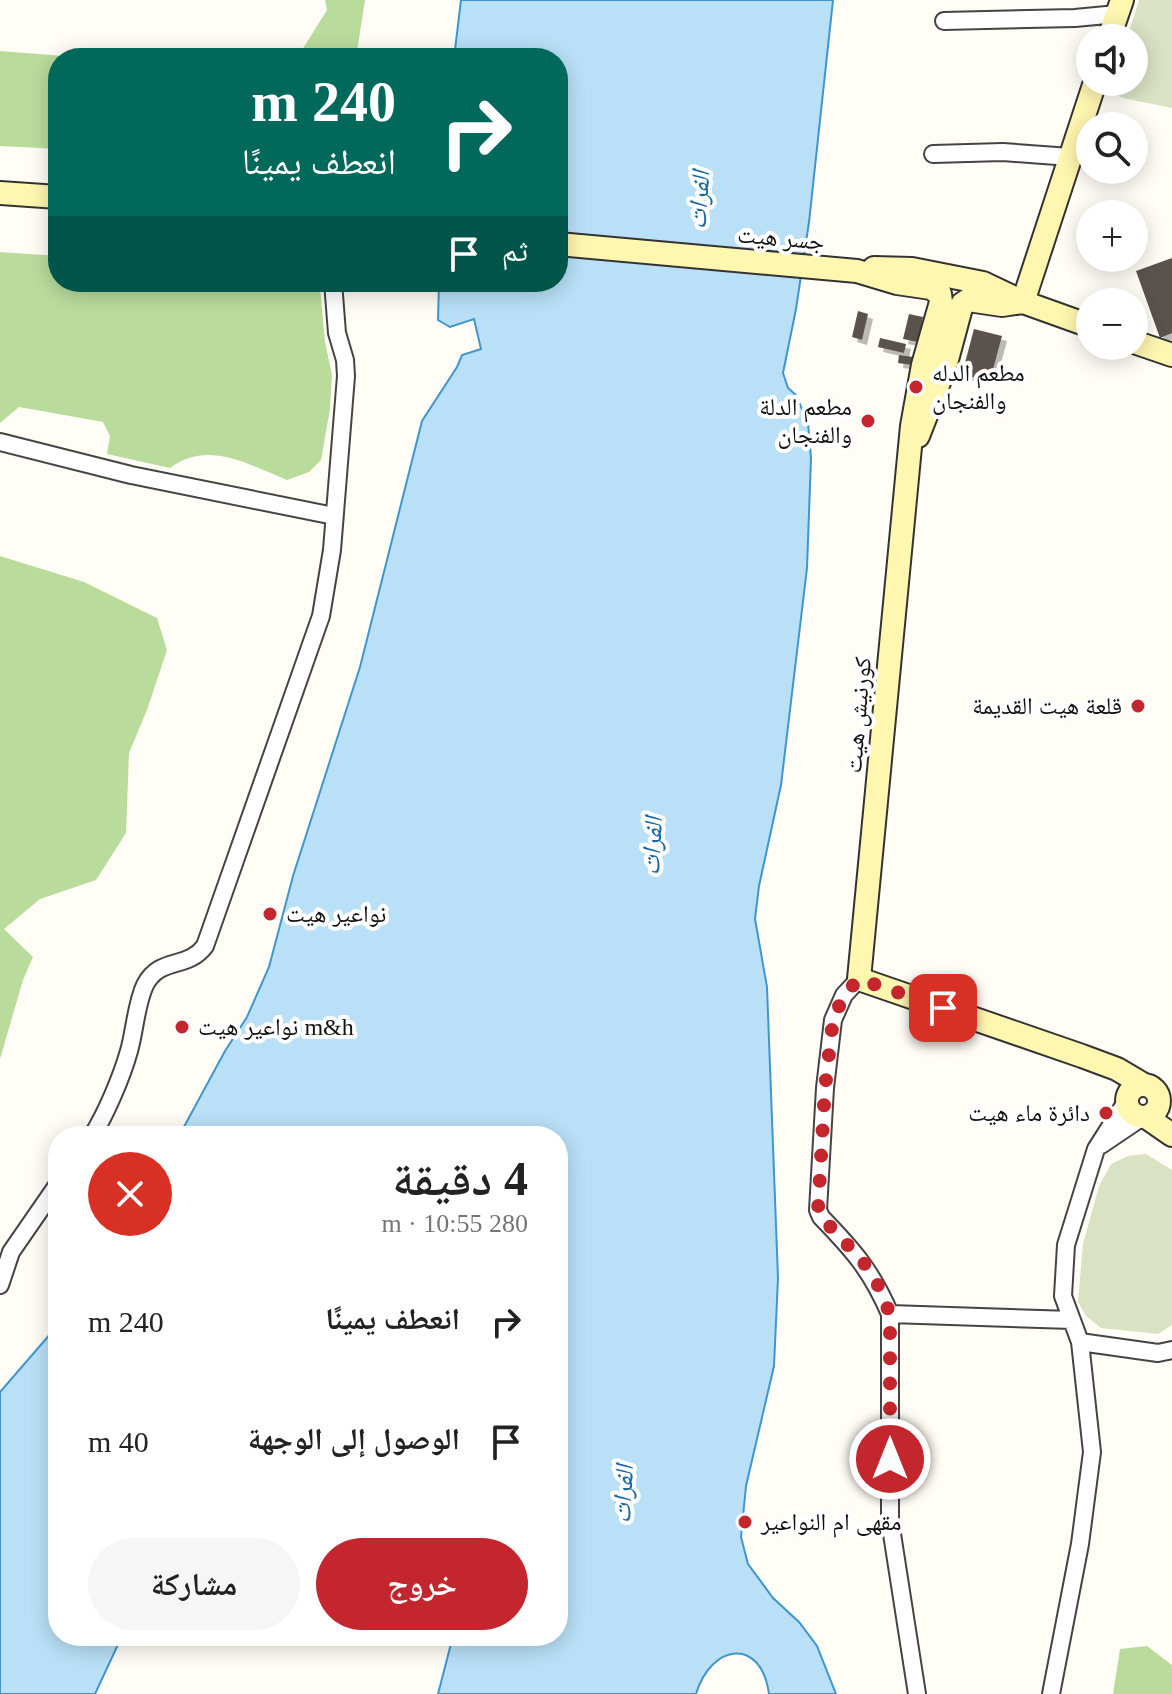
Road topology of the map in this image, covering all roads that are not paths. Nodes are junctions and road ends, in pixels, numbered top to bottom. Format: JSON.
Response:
{"nodes":[{"id":1,"x":1119,"y":7,"type":"edge"},
{"id":2,"x":944,"y":21,"type":"dead end"},
{"id":3,"x":1090,"y":96,"type":"edge"},
{"id":4,"x":933,"y":154,"type":"dead end"},
{"id":5,"x":1070,"y":157,"type":"junction"},
{"id":6,"x":0,"y":193,"type":"edge"},
{"id":7,"x":48,"y":196,"type":"edge"},
{"id":8,"x":568,"y":245,"type":"edge"},
{"id":9,"x":857,"y":271,"type":"junction"},
{"id":10,"x":334,"y":292,"type":"edge"},
{"id":11,"x":1023,"y":302,"type":"junction"},
{"id":12,"x":1076,"y":321,"type":"edge"},
{"id":13,"x":1148,"y":347,"type":"edge"},
{"id":14,"x":1172,"y":355,"type":"edge"},
{"id":15,"x":0,"y":442,"type":"edge"},
{"id":16,"x":908,"y":456,"type":"junction"},
{"id":17,"x":334,"y":516,"type":"junction"},
{"id":18,"x":859,"y":979,"type":"junction"},
{"id":19,"x":1151,"y":1100,"type":"edge"},
{"id":20,"x":96,"y":1126,"type":"edge"},
{"id":21,"x":1172,"y":1135,"type":"edge"},
{"id":22,"x":48,"y":1198,"type":"edge"},
{"id":23,"x":0,"y":1285,"type":"edge"},
{"id":24,"x":890,"y":1314,"type":"junction"},
{"id":25,"x":1072,"y":1320,"type":"junction"},
{"id":26,"x":1080,"y":1342,"type":"junction"},
{"id":27,"x":1172,"y":1350,"type":"edge"},
{"id":28,"x":917,"y":1694,"type":"edge"},
{"id":29,"x":1051,"y":1694,"type":"edge"}],
"edges":[{"from":1,"to":2,"type":"street"},
{"from":3,"to":5,"type":"street"},
{"from":4,"to":5,"type":"street"},
{"from":5,"to":11,"type":"street"},
{"from":6,"to":7,"type":"street"},
{"from":8,"to":9,"type":"street","name":"جسر هيت"},
{"from":9,"to":11,"type":"street"},
{"from":9,"to":16,"type":"street","name":"كورنيش هيت"},
{"from":10,"to":17,"type":"street"},
{"from":11,"to":12,"type":"street"},
{"from":11,"to":16,"type":"street","name":"كورنيش هيت"},
{"from":13,"to":14,"type":"street"},
{"from":15,"to":17,"type":"street"},
{"from":16,"to":18,"type":"street","name":"كورنيش هيت"},
{"from":17,"to":20,"type":"street"},
{"from":18,"to":19,"type":"street"},
{"from":18,"to":24,"type":"street"},
{"from":19,"to":21,"type":"street"},
{"from":19,"to":25,"type":"street"},
{"from":22,"to":23,"type":"street"},
{"from":24,"to":25,"type":"street"},
{"from":24,"to":28,"type":"street"},
{"from":25,"to":26,"type":"street"},
{"from":26,"to":27,"type":"street"},
{"from":26,"to":29,"type":"street"}]}
